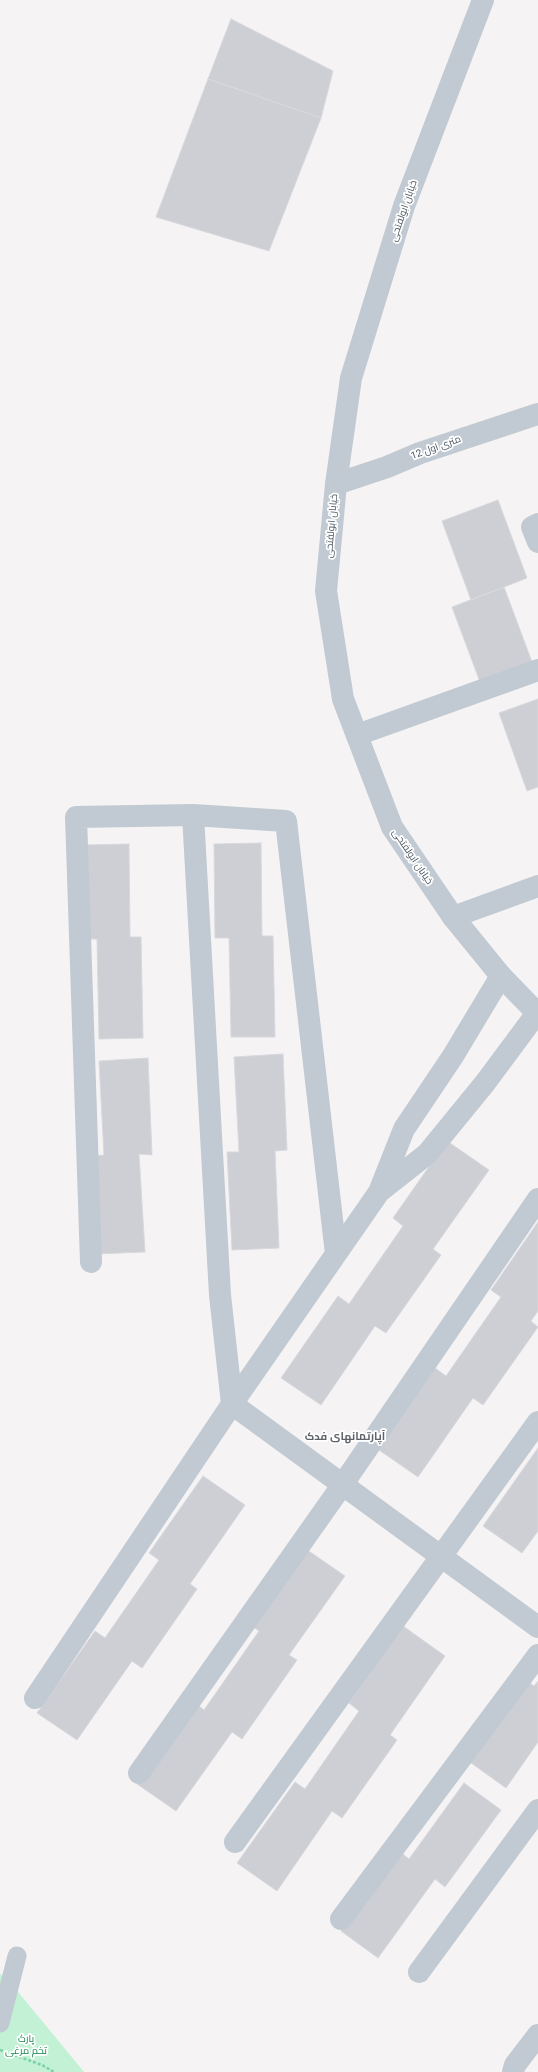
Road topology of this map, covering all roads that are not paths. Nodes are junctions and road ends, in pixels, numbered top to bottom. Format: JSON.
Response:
{"nodes":[{"id":1,"x":483,"y":0,"type":"edge"},
{"id":2,"x":538,"y":414,"type":"edge"},
{"id":3,"x":336,"y":484,"type":"junction"},
{"id":4,"x":538,"y":524,"type":"edge"},
{"id":5,"x":538,"y":542,"type":"edge"},
{"id":6,"x":538,"y":670,"type":"edge"},
{"id":7,"x":357,"y":735,"type":"junction"},
{"id":8,"x":194,"y":815,"type":"junction"},
{"id":9,"x":538,"y":886,"type":"edge"},
{"id":10,"x":453,"y":917,"type":"junction"},
{"id":11,"x":500,"y":976,"type":"junction"},
{"id":12,"x":537,"y":1013,"type":"edge"},
{"id":13,"x":379,"y":1192,"type":"junction"},
{"id":14,"x":538,"y":1199,"type":"edge"},
{"id":15,"x":336,"y":1254,"type":"junction"},
{"id":16,"x":92,"y":1262,"type":"dead end"},
{"id":17,"x":232,"y":1404,"type":"junction"},
{"id":18,"x":538,"y":1422,"type":"edge"},
{"id":19,"x":343,"y":1484,"type":"junction"},
{"id":20,"x":442,"y":1557,"type":"junction"},
{"id":21,"x":538,"y":1627,"type":"edge"},
{"id":22,"x":538,"y":1655,"type":"edge"},
{"id":23,"x":35,"y":1698,"type":"dead end"},
{"id":24,"x":139,"y":1773,"type":"dead end"},
{"id":25,"x":538,"y":1810,"type":"edge"},
{"id":26,"x":235,"y":1842,"type":"dead end"},
{"id":27,"x":340,"y":1919,"type":"dead end"},
{"id":28,"x":17,"y":1956,"type":"dead end"},
{"id":29,"x":419,"y":1972,"type":"dead end"},
{"id":30,"x":0,"y":2023,"type":"edge"},
{"id":31,"x":538,"y":2035,"type":"edge"},
{"id":32,"x":513,"y":2072,"type":"edge"}],
"edges":[{"from":1,"to":3,"type":"street","name":"خیابان ابولفتحی"},
{"from":2,"to":3,"type":"street","name":"12 متری اول"},
{"from":3,"to":7,"type":"street","name":"خیابان ابولفتحی"},
{"from":4,"to":5,"type":"street"},
{"from":6,"to":7,"type":"street"},
{"from":7,"to":10,"type":"street","name":"خیابان ابولفتحی"},
{"from":8,"to":15,"type":"street"},
{"from":8,"to":16,"type":"street"},
{"from":8,"to":17,"type":"street"},
{"from":9,"to":10,"type":"street"},
{"from":10,"to":11,"type":"street","name":"خیابان ابولفتحی"},
{"from":11,"to":12,"type":"street","name":"خیابان ابولفتحی"},
{"from":11,"to":13,"type":"street"},
{"from":12,"to":13,"type":"street"},
{"from":13,"to":15,"type":"street"},
{"from":14,"to":19,"type":"street"},
{"from":15,"to":17,"type":"street"},
{"from":17,"to":19,"type":"street"},
{"from":17,"to":23,"type":"street"},
{"from":18,"to":20,"type":"street"},
{"from":19,"to":20,"type":"street"},
{"from":19,"to":24,"type":"street"},
{"from":20,"to":21,"type":"street"},
{"from":20,"to":26,"type":"street"},
{"from":22,"to":27,"type":"street"},
{"from":25,"to":29,"type":"street"},
{"from":28,"to":30,"type":"street"},
{"from":31,"to":32,"type":"street"}]}
